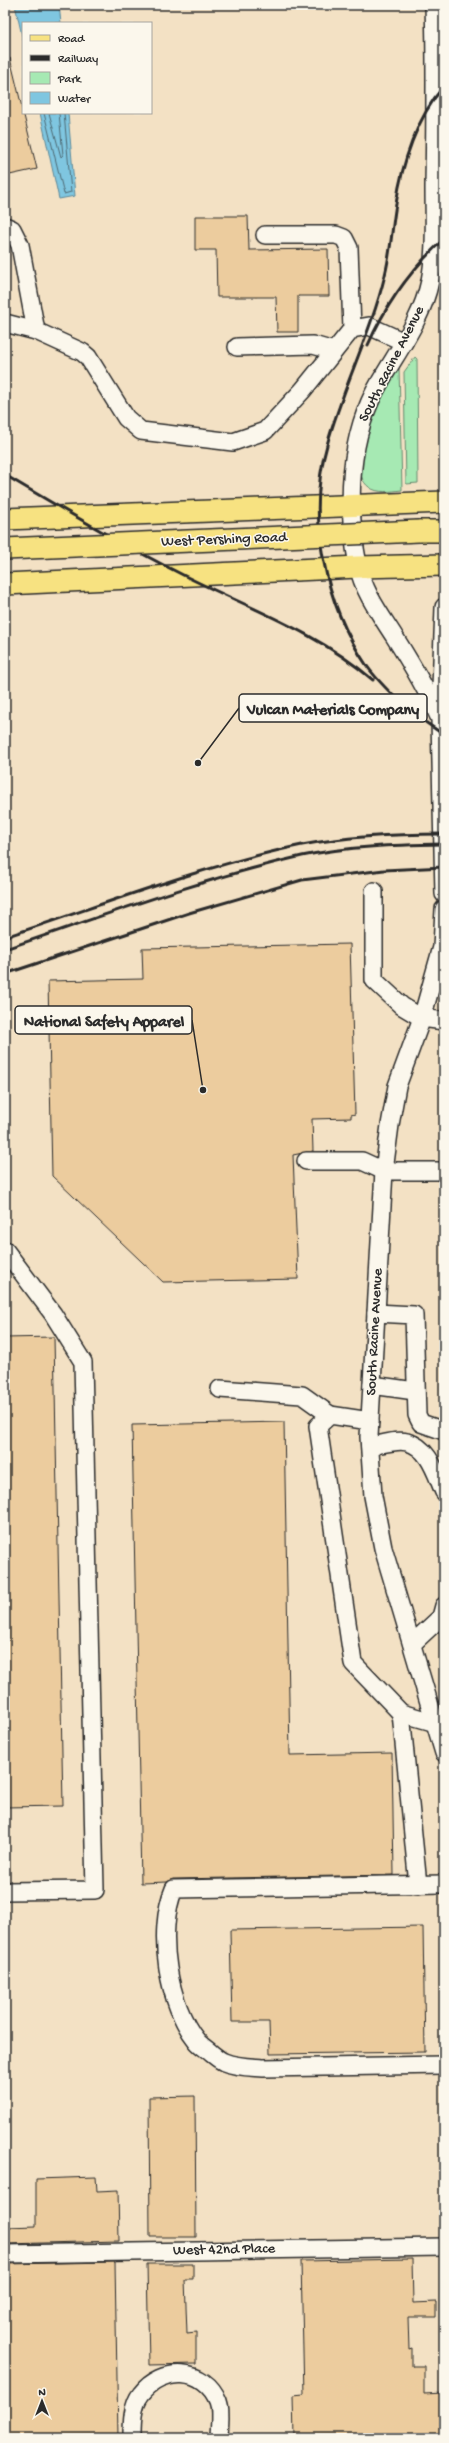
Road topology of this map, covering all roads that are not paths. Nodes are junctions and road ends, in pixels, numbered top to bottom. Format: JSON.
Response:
{"nodes":[{"id":1,"x":437,"y":7,"type":"edge"},
{"id":2,"x":440,"y":146,"type":"edge"},
{"id":3,"x":5,"y":226,"type":"edge"},
{"id":4,"x":265,"y":235,"type":"dead end"},
{"id":5,"x":5,"y":323,"type":"edge"},
{"id":6,"x":352,"y":329,"type":"junction"},
{"id":7,"x":36,"y":331,"type":"junction"},
{"id":8,"x":404,"y":342,"type":"junction"},
{"id":9,"x":236,"y":347,"type":"dead end"},
{"id":10,"x":334,"y":351,"type":"junction"},
{"id":11,"x":444,"y":502,"type":"edge"},
{"id":12,"x":351,"y":504,"type":"junction"},
{"id":13,"x":5,"y":519,"type":"edge"},
{"id":14,"x":444,"y":531,"type":"edge"},
{"id":15,"x":5,"y":549,"type":"edge"},
{"id":16,"x":444,"y":565,"type":"edge"},
{"id":17,"x":358,"y":567,"type":"junction"},
{"id":18,"x":5,"y":584,"type":"edge"},
{"id":19,"x":444,"y":607,"type":"edge"},
{"id":20,"x":440,"y":719,"type":"junction"},
{"id":21,"x":374,"y":891,"type":"dead end"},
{"id":22,"x":444,"y":894,"type":"edge"},
{"id":23,"x":444,"y":909,"type":"edge"},
{"id":24,"x":444,"y":915,"type":"edge"},
{"id":25,"x":422,"y":1018,"type":"junction"},
{"id":26,"x":444,"y":1021,"type":"edge"},
{"id":27,"x":306,"y":1162,"type":"dead end"},
{"id":28,"x":384,"y":1171,"type":"junction"},
{"id":29,"x":444,"y":1171,"type":"edge"},
{"id":30,"x":5,"y":1250,"type":"edge"},
{"id":31,"x":376,"y":1313,"type":"junction"},
{"id":32,"x":372,"y":1385,"type":"junction"},
{"id":33,"x":220,"y":1389,"type":"dead end"},
{"id":34,"x":415,"y":1391,"type":"junction"},
{"id":35,"x":330,"y":1415,"type":"junction"},
{"id":36,"x":370,"y":1421,"type":"junction"},
{"id":37,"x":444,"y":1431,"type":"edge"},
{"id":38,"x":370,"y":1446,"type":"junction"},
{"id":39,"x":444,"y":1492,"type":"edge"},
{"id":40,"x":444,"y":1606,"type":"edge"},
{"id":41,"x":412,"y":1644,"type":"junction"},
{"id":42,"x":401,"y":1713,"type":"junction"},
{"id":43,"x":436,"y":1722,"type":"junction"},
{"id":44,"x":444,"y":1754,"type":"edge"},
{"id":45,"x":444,"y":1884,"type":"edge"},
{"id":46,"x":418,"y":1885,"type":"junction"},
{"id":47,"x":5,"y":1891,"type":"edge"},
{"id":48,"x":444,"y":2065,"type":"edge"},
{"id":49,"x":444,"y":2247,"type":"edge"},
{"id":50,"x":5,"y":2254,"type":"edge"},
{"id":51,"x":132,"y":2438,"type":"edge"},
{"id":52,"x":219,"y":2438,"type":"edge"}],
"edges":[{"from":1,"to":2,"type":"street","name":"South Racine Avenue"},
{"from":2,"to":8,"type":"street","name":"South Racine Avenue"},
{"from":3,"to":7,"type":"street"},
{"from":4,"to":6,"type":"street"},
{"from":5,"to":7,"type":"street"},
{"from":6,"to":8,"type":"street"},
{"from":6,"to":10,"type":"street"},
{"from":7,"to":10,"type":"street"},
{"from":8,"to":12,"type":"street","name":"South Racine Avenue"},
{"from":9,"to":10,"type":"street"},
{"from":11,"to":12,"type":"main road"},
{"from":12,"to":13,"type":"main road"},
{"from":12,"to":17,"type":"street","name":"South Racine Avenue"},
{"from":14,"to":15,"type":"main road","name":"West Pershing Road","bridge":true},
{"from":16,"to":17,"type":"main road"},
{"from":17,"to":18,"type":"main road"},
{"from":17,"to":20,"type":"street","name":"South Racine Avenue"},
{"from":19,"to":20,"type":"street"},
{"from":20,"to":22,"type":"street","name":"South Racine Avenue"},
{"from":21,"to":25,"type":"street"},
{"from":23,"to":24,"type":"street","name":"South Racine Avenue"},
{"from":24,"to":25,"type":"street","name":"South Racine Avenue"},
{"from":25,"to":26,"type":"street"},
{"from":25,"to":28,"type":"street","name":"South Racine Avenue"},
{"from":27,"to":28,"type":"street"},
{"from":28,"to":29,"type":"street"},
{"from":28,"to":31,"type":"street","name":"South Racine Avenue"},
{"from":30,"to":47,"type":"street"},
{"from":31,"to":32,"type":"street","name":"South Racine Avenue"},
{"from":31,"to":34,"type":"street"},
{"from":32,"to":34,"type":"street"},
{"from":32,"to":36,"type":"street","name":"South Racine Avenue"},
{"from":33,"to":35,"type":"street"},
{"from":34,"to":37,"type":"street"},
{"from":35,"to":36,"type":"street"},
{"from":35,"to":42,"type":"street"},
{"from":36,"to":38,"type":"street","name":"South Racine Avenue"},
{"from":38,"to":39,"type":"street"},
{"from":38,"to":41,"type":"street","name":"South Racine Avenue"},
{"from":40,"to":41,"type":"street"},
{"from":41,"to":43,"type":"street","name":"South Racine Avenue"},
{"from":42,"to":43,"type":"street"},
{"from":42,"to":46,"type":"street"},
{"from":43,"to":44,"type":"street","name":"South Racine Avenue"},
{"from":45,"to":46,"type":"street"},
{"from":46,"to":48,"type":"street"},
{"from":49,"to":50,"type":"street","name":"West 42nd Place"},
{"from":51,"to":52,"type":"street"}]}
